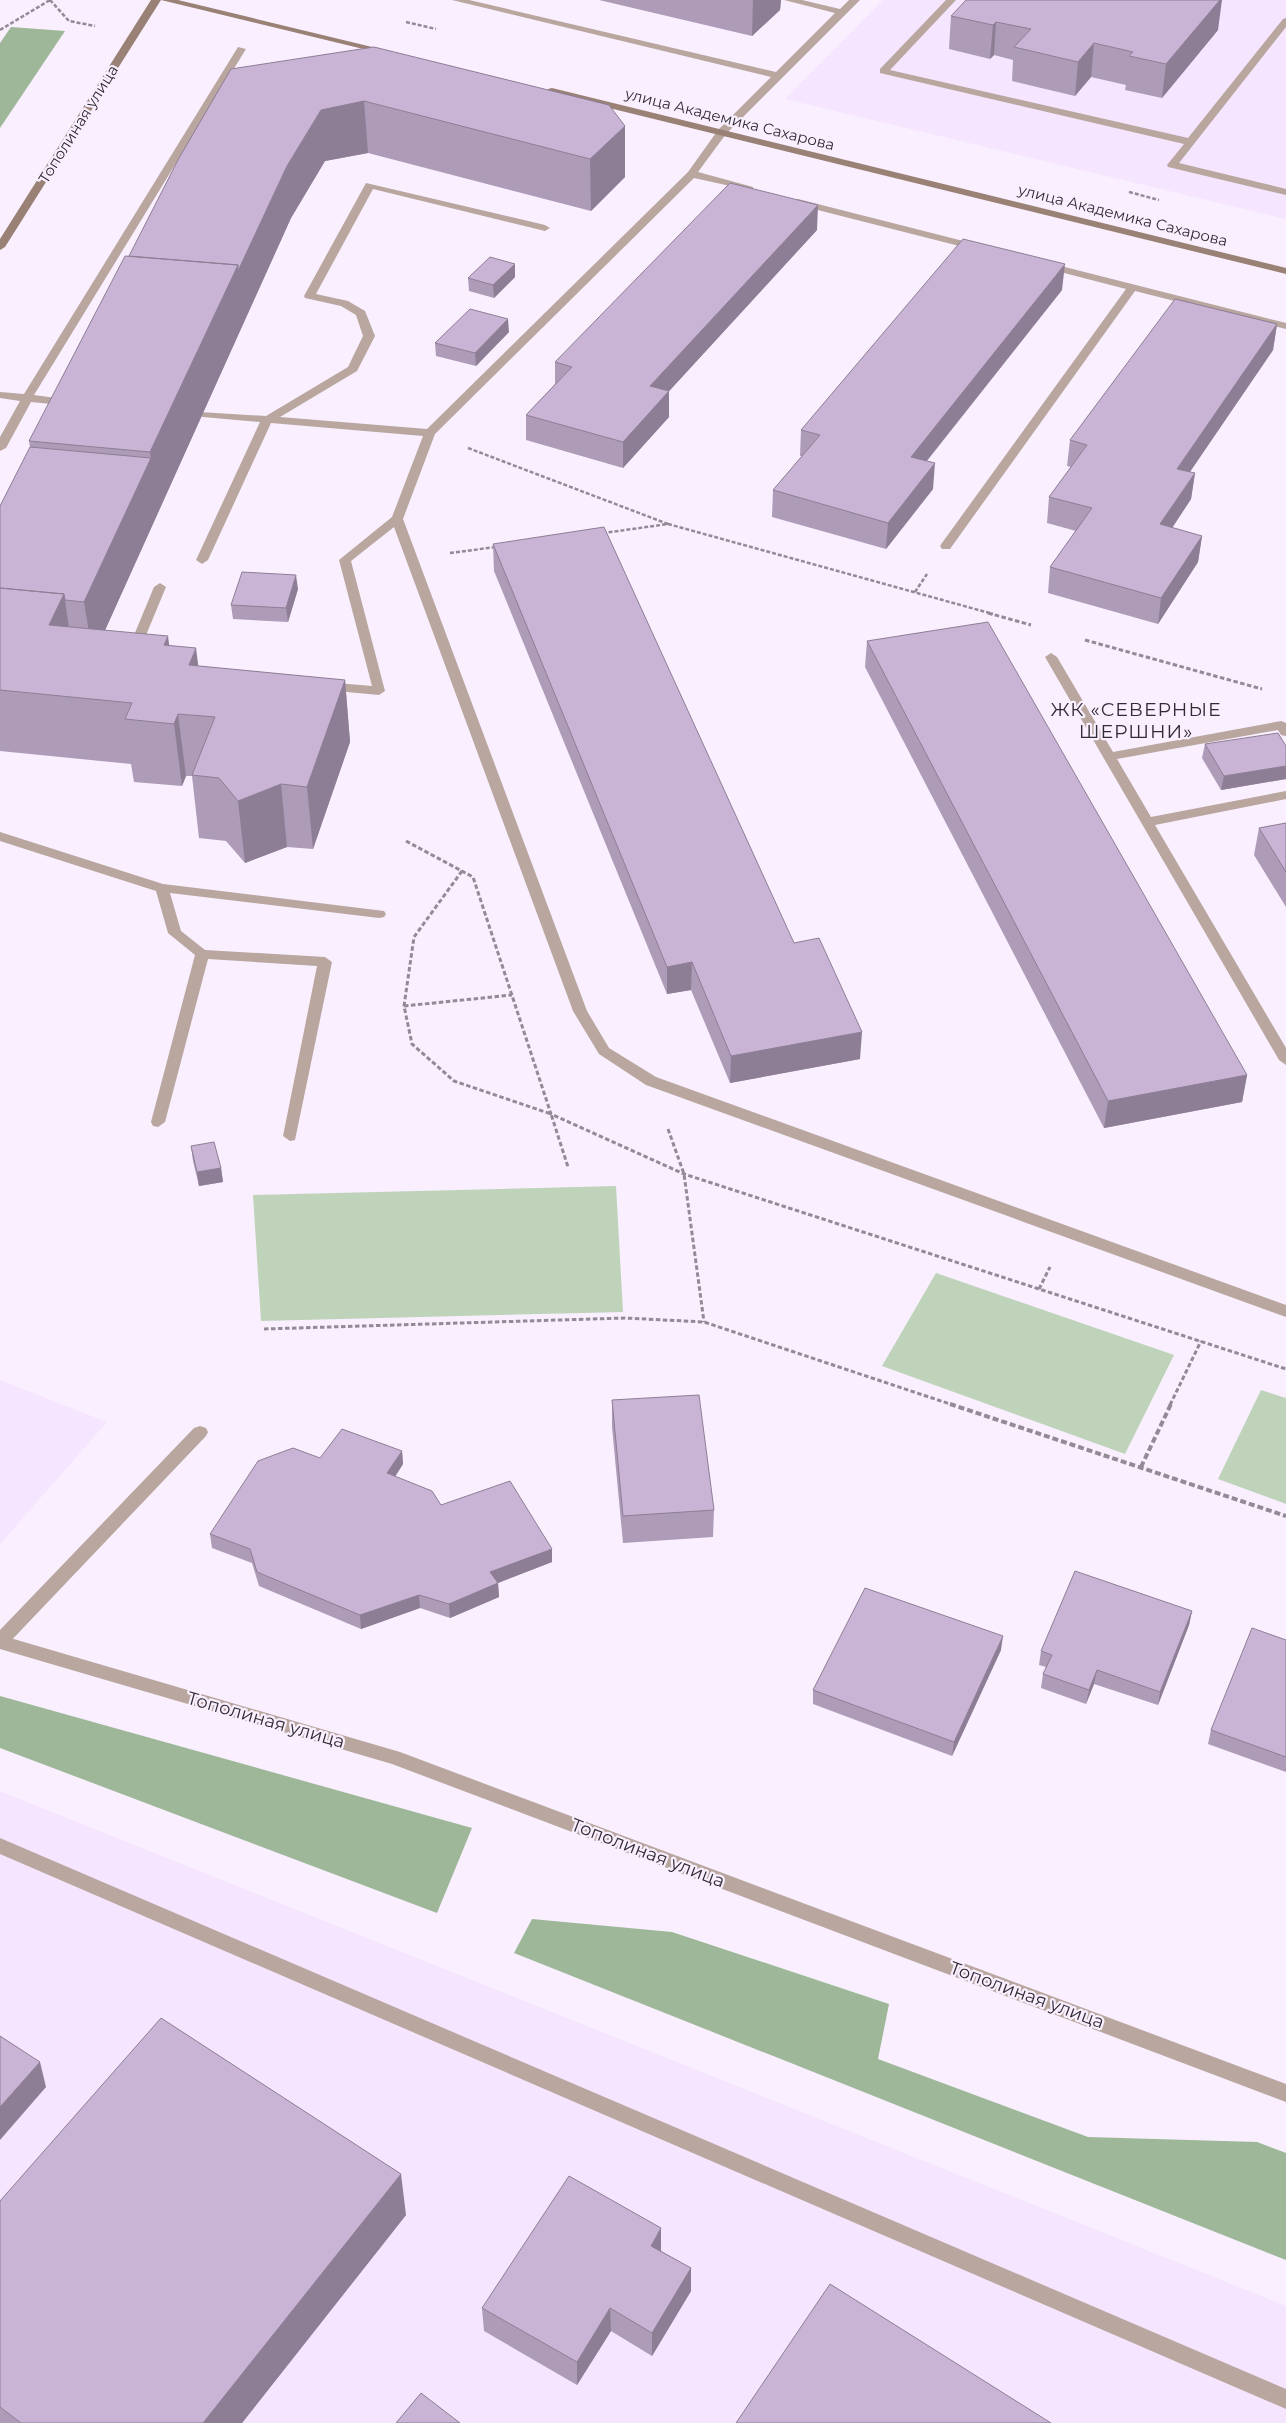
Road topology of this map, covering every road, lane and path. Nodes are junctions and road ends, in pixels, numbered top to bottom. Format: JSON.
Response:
{"nodes":[{"id":1,"x":50,"y":0,"type":"edge"},
{"id":2,"x":156,"y":0,"type":"edge"},
{"id":3,"x":166,"y":0,"type":"edge"},
{"id":4,"x":457,"y":0,"type":"edge"},
{"id":5,"x":789,"y":0,"type":"edge"},
{"id":6,"x":854,"y":0,"type":"edge"},
{"id":7,"x":951,"y":0,"type":"edge"},
{"id":8,"x":842,"y":12,"type":"junction"},
{"id":9,"x":1286,"y":21,"type":"edge"},
{"id":10,"x":0,"y":30,"type":"edge"},
{"id":11,"x":241,"y":49,"type":"dead end"},
{"id":12,"x":396,"y":54,"type":"edge"},
{"id":13,"x":779,"y":76,"type":"junction"},
{"id":14,"x":540,"y":88,"type":"edge"},
{"id":15,"x":722,"y":132,"type":"junction"},
{"id":16,"x":1190,"y":142,"type":"junction"},
{"id":17,"x":692,"y":174,"type":"junction"},
{"id":18,"x":759,"y":192,"type":"edge"},
{"id":19,"x":1286,"y":192,"type":"edge"},
{"id":20,"x":788,"y":199,"type":"edge"},
{"id":21,"x":545,"y":228,"type":"dead end"},
{"id":22,"x":0,"y":248,"type":"edge"},
{"id":23,"x":989,"y":251,"type":"edge"},
{"id":24,"x":1037,"y":263,"type":"edge"},
{"id":25,"x":1286,"y":271,"type":"edge"},
{"id":26,"x":1132,"y":288,"type":"junction"},
{"id":27,"x":1286,"y":326,"type":"edge"},
{"id":28,"x":0,"y":394,"type":"edge"},
{"id":29,"x":27,"y":398,"type":"junction"},
{"id":30,"x":87,"y":404,"type":"edge"},
{"id":31,"x":203,"y":414,"type":"dead end"},
{"id":32,"x":267,"y":420,"type":"junction"},
{"id":33,"x":430,"y":433,"type":"junction"},
{"id":34,"x":0,"y":448,"type":"edge"},
{"id":35,"x":397,"y":519,"type":"junction"},
{"id":36,"x":668,"y":524,"type":"junction"},
{"id":37,"x":599,"y":533,"type":"edge"},
{"id":38,"x":946,"y":546,"type":"dead end"},
{"id":39,"x":501,"y":547,"type":"edge"},
{"id":40,"x":412,"y":559,"type":"junction"},
{"id":41,"x":202,"y":560,"type":"dead end"},
{"id":42,"x":160,"y":587,"type":"dead end"},
{"id":43,"x":1032,"y":625,"type":"dead end"},
{"id":44,"x":1079,"y":638,"type":"dead end"},
{"id":45,"x":1051,"y":657,"type":"dead end"},
{"id":46,"x":127,"y":666,"type":"edge"},
{"id":47,"x":311,"y":684,"type":"edge"},
{"id":48,"x":1267,"y":690,"type":"dead end"},
{"id":49,"x":1286,"y":732,"type":"edge"},
{"id":50,"x":1109,"y":757,"type":"junction"},
{"id":51,"x":1286,"y":795,"type":"edge"},
{"id":52,"x":1147,"y":822,"type":"junction"},
{"id":53,"x":0,"y":836,"type":"edge"},
{"id":54,"x":462,"y":871,"type":"dead end"},
{"id":55,"x":162,"y":888,"type":"junction"},
{"id":56,"x":379,"y":914,"type":"dead end"},
{"id":57,"x":202,"y":954,"type":"junction"},
{"id":58,"x":512,"y":995,"type":"dead end"},
{"id":59,"x":404,"y":1006,"type":"junction"},
{"id":60,"x":1286,"y":1060,"type":"edge"},
{"id":61,"x":651,"y":1081,"type":"junction"},
{"id":62,"x":158,"y":1122,"type":"dead end"},
{"id":63,"x":290,"y":1136,"type":"dead end"},
{"id":64,"x":568,"y":1167,"type":"dead end"},
{"id":65,"x":1286,"y":1311,"type":"edge"},
{"id":66,"x":704,"y":1322,"type":"junction"},
{"id":67,"x":264,"y":1329,"type":"dead end"},
{"id":68,"x":1201,"y":1341,"type":"dead end"},
{"id":69,"x":200,"y":1432,"type":"dead end"},
{"id":70,"x":1140,"y":1467,"type":"junction"},
{"id":71,"x":1286,"y":1516,"type":"edge"},
{"id":72,"x":0,"y":1641,"type":"edge"},
{"id":73,"x":0,"y":1846,"type":"edge"},
{"id":74,"x":1286,"y":2092,"type":"edge"},
{"id":75,"x":1286,"y":2399,"type":"edge"}],
"edges":[{"from":1,"to":10,"type":"path"},
{"from":2,"to":22,"type":"street","name":"Тополиная улица"},
{"from":3,"to":12,"type":"street"},
{"from":4,"to":13,"type":"street"},
{"from":5,"to":8,"type":"street"},
{"from":6,"to":8,"type":"street"},
{"from":7,"to":16,"type":"street"},
{"from":8,"to":13,"type":"street"},
{"from":9,"to":16,"type":"street"},
{"from":11,"to":29,"type":"street"},
{"from":13,"to":15,"type":"street"},
{"from":14,"to":15,"type":"street","name":"улица Академика Сахарова"},
{"from":15,"to":17,"type":"street"},
{"from":15,"to":25,"type":"street","name":"улица Академика Сахарова"},
{"from":16,"to":19,"type":"street"},
{"from":17,"to":18,"type":"street"},
{"from":17,"to":33,"type":"street"},
{"from":20,"to":23,"type":"street"},
{"from":21,"to":32,"type":"street"},
{"from":24,"to":26,"type":"street"},
{"from":26,"to":27,"type":"street"},
{"from":26,"to":38,"type":"street"},
{"from":28,"to":29,"type":"street"},
{"from":29,"to":30,"type":"street"},
{"from":29,"to":34,"type":"street"},
{"from":31,"to":32,"type":"street"},
{"from":32,"to":33,"type":"street"},
{"from":32,"to":41,"type":"street"},
{"from":33,"to":35,"type":"street"},
{"from":33,"to":36,"type":"path"},
{"from":35,"to":40,"type":"street"},
{"from":35,"to":47,"type":"street"},
{"from":36,"to":37,"type":"path"},
{"from":36,"to":43,"type":"path"},
{"from":39,"to":40,"type":"path"},
{"from":40,"to":61,"type":"street"},
{"from":42,"to":46,"type":"street"},
{"from":44,"to":48,"type":"path"},
{"from":45,"to":50,"type":"street"},
{"from":49,"to":50,"type":"street"},
{"from":50,"to":52,"type":"street"},
{"from":51,"to":52,"type":"street"},
{"from":52,"to":60,"type":"street"},
{"from":53,"to":55,"type":"street"},
{"from":54,"to":59,"type":"path"},
{"from":55,"to":56,"type":"street"},
{"from":55,"to":57,"type":"street"},
{"from":57,"to":62,"type":"street"},
{"from":57,"to":63,"type":"street"},
{"from":58,"to":59,"type":"path"},
{"from":59,"to":64,"type":"path"},
{"from":61,"to":65,"type":"street"},
{"from":61,"to":66,"type":"path"},
{"from":66,"to":67,"type":"path"},
{"from":66,"to":70,"type":"path"},
{"from":68,"to":70,"type":"path"},
{"from":69,"to":72,"type":"street"},
{"from":70,"to":71,"type":"path"},
{"from":72,"to":74,"type":"street","name":"Тополиная улица"},
{"from":73,"to":75,"type":"street"}]}
